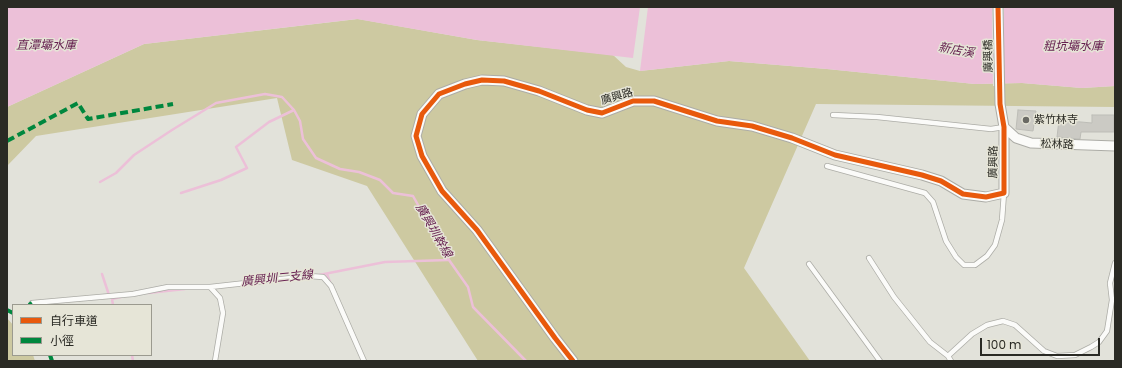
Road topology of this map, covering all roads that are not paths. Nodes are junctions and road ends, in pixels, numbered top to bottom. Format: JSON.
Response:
{"nodes":[{"id":1,"x":998,"y":7,"type":"edge"},
{"id":2,"x":1000,"y":104,"type":"joint"},
{"id":3,"x":833,"y":115,"type":"dead end"},
{"id":4,"x":1004,"y":128,"type":"junction"},
{"id":5,"x":1115,"y":146,"type":"edge"},
{"id":6,"x":827,"y":166,"type":"dead end"},
{"id":7,"x":1004,"y":193,"type":"junction"},
{"id":8,"x":869,"y":258,"type":"dead end"},
{"id":9,"x":1115,"y":263,"type":"edge"},
{"id":10,"x":809,"y":264,"type":"dead end"},
{"id":11,"x":210,"y":287,"type":"junction"},
{"id":12,"x":32,"y":303,"type":"dead end"},
{"id":13,"x":948,"y":356,"type":"junction"},
{"id":14,"x":215,"y":361,"type":"edge"},
{"id":15,"x":364,"y":361,"type":"edge"},
{"id":16,"x":573,"y":361,"type":"edge"},
{"id":17,"x":880,"y":361,"type":"edge"},
{"id":18,"x":951,"y":361,"type":"edge"}],
"edges":[{"from":1,"to":2,"type":"street","name":"廣興橋"},
{"from":2,"to":4,"type":"street","name":"廣興路"},
{"from":3,"to":4,"type":"lane"},
{"from":4,"to":5,"type":"street","name":"松林路"},
{"from":4,"to":7,"type":"street","name":"廣興路"},
{"from":6,"to":7,"type":"lane"},
{"from":7,"to":16,"type":"street","name":"廣興路"},
{"from":8,"to":13,"type":"lane"},
{"from":9,"to":13,"type":"lane"},
{"from":10,"to":17,"type":"lane"},
{"from":11,"to":12,"type":"lane"},
{"from":11,"to":14,"type":"lane"},
{"from":11,"to":15,"type":"lane"},
{"from":13,"to":18,"type":"lane"}]}
